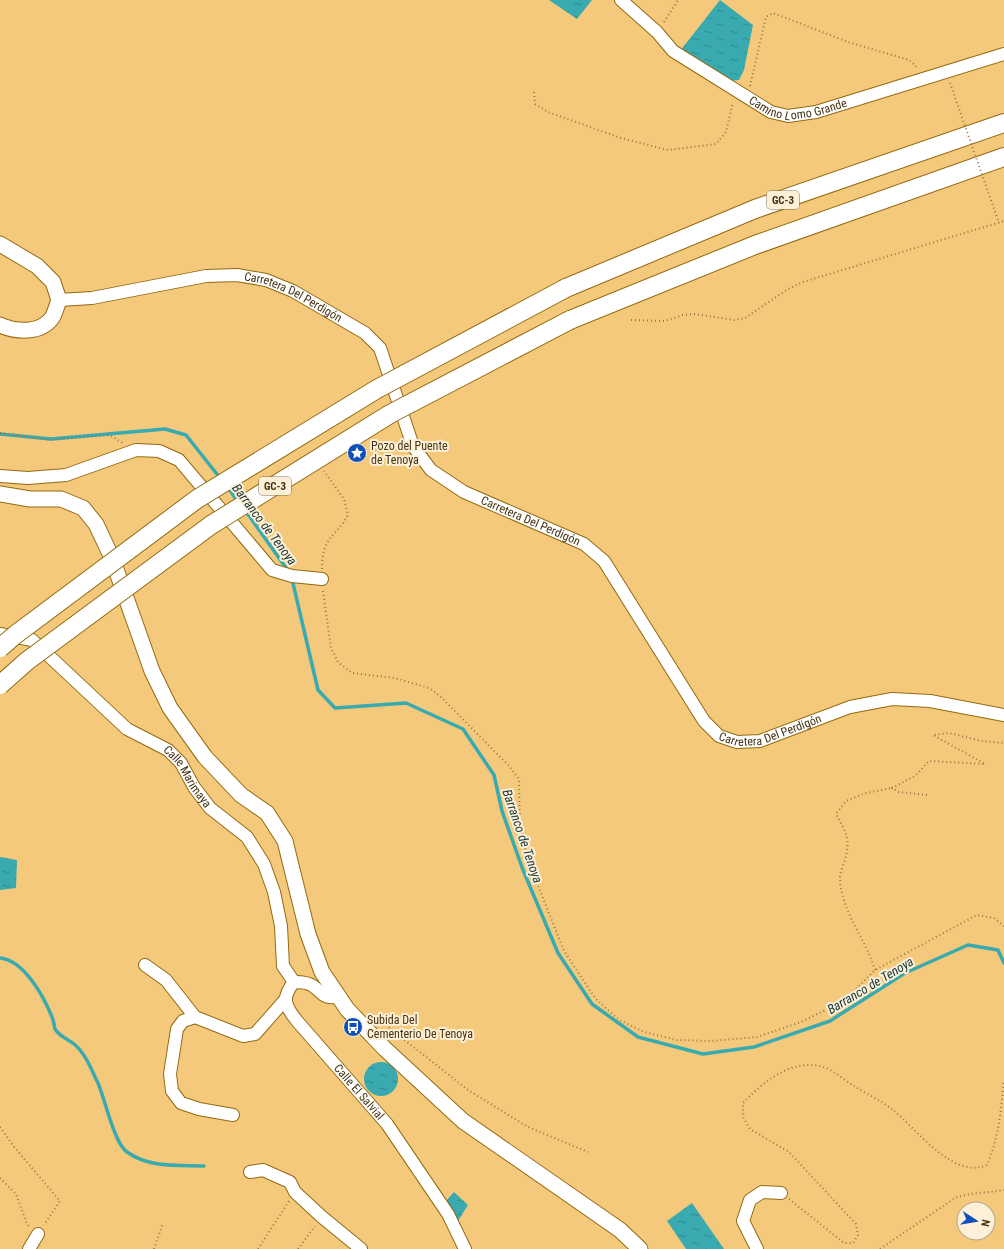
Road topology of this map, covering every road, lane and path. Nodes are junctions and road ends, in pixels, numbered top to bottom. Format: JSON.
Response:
{"nodes":[{"id":1,"x":620,"y":0,"type":"edge"},
{"id":2,"x":678,"y":0,"type":"edge"},
{"id":3,"x":657,"y":32,"type":"junction"},
{"id":4,"x":1004,"y":54,"type":"edge"},
{"id":5,"x":921,"y":80,"type":"junction"},
{"id":6,"x":950,"y":83,"type":"dead end"},
{"id":7,"x":534,"y":92,"type":"dead end"},
{"id":8,"x":740,"y":94,"type":"junction"},
{"id":9,"x":1004,"y":123,"type":"edge"},
{"id":10,"x":1004,"y":157,"type":"edge"},
{"id":11,"x":1004,"y":221,"type":"edge"},
{"id":12,"x":999,"y":223,"type":"junction"},
{"id":13,"x":0,"y":244,"type":"edge"},
{"id":14,"x":59,"y":300,"type":"junction"},
{"id":15,"x":631,"y":320,"type":"dead end"},
{"id":16,"x":0,"y":325,"type":"edge"},
{"id":17,"x":0,"y":433,"type":"edge"},
{"id":18,"x":136,"y":450,"type":"junction"},
{"id":19,"x":323,"y":470,"type":"dead end"},
{"id":20,"x":0,"y":476,"type":"edge"},
{"id":21,"x":0,"y":494,"type":"edge"},
{"id":22,"x":322,"y":580,"type":"junction"},
{"id":23,"x":0,"y":634,"type":"edge"},
{"id":24,"x":0,"y":648,"type":"edge"},
{"id":25,"x":0,"y":685,"type":"edge"},
{"id":26,"x":1004,"y":715,"type":"edge"},
{"id":27,"x":1004,"y":743,"type":"edge"},
{"id":28,"x":892,"y":788,"type":"junction"},
{"id":29,"x":927,"y":795,"type":"dead end"},
{"id":30,"x":1004,"y":926,"type":"edge"},
{"id":31,"x":145,"y":965,"type":"dead end"},
{"id":32,"x":875,"y":970,"type":"junction"},
{"id":33,"x":294,"y":982,"type":"junction"},
{"id":34,"x":339,"y":997,"type":"junction"},
{"id":35,"x":285,"y":1000,"type":"junction"},
{"id":36,"x":371,"y":1014,"type":"dead end"},
{"id":37,"x":195,"y":1017,"type":"junction"},
{"id":38,"x":1004,"y":1080,"type":"edge"},
{"id":39,"x":233,"y":1115,"type":"dead end"},
{"id":40,"x":0,"y":1127,"type":"edge"},
{"id":41,"x":588,"y":1152,"type":"dead end"},
{"id":42,"x":250,"y":1172,"type":"dead end"},
{"id":43,"x":0,"y":1178,"type":"edge"},
{"id":44,"x":1004,"y":1190,"type":"edge"},
{"id":45,"x":295,"y":1192,"type":"junction"},
{"id":46,"x":781,"y":1193,"type":"joint"},
{"id":47,"x":322,"y":1217,"type":"junction"},
{"id":48,"x":164,"y":1223,"type":"dead end"},
{"id":49,"x":38,"y":1234,"type":"junction"},
{"id":50,"x":29,"y":1249,"type":"edge"},
{"id":51,"x":154,"y":1249,"type":"edge"},
{"id":52,"x":258,"y":1249,"type":"edge"},
{"id":53,"x":298,"y":1249,"type":"edge"},
{"id":54,"x":361,"y":1249,"type":"edge"},
{"id":55,"x":465,"y":1249,"type":"edge"},
{"id":56,"x":640,"y":1249,"type":"edge"},
{"id":57,"x":757,"y":1249,"type":"edge"},
{"id":58,"x":880,"y":1249,"type":"edge"}],
"edges":[{"from":1,"to":3,"type":"street","name":"Camino Lomo Grande"},
{"from":2,"to":3,"type":"path"},
{"from":3,"to":8,"type":"street","name":"Camino Lomo Grande"},
{"from":4,"to":5,"type":"street","name":"Camino Lomo Grande"},
{"from":5,"to":8,"type":"street","name":"Camino Lomo Grande"},
{"from":5,"to":8,"type":"path"},
{"from":6,"to":12,"type":"path","bridge":true},
{"from":7,"to":8,"type":"path"},
{"from":9,"to":24,"type":"highway","number":"GC-3","bridge":true},
{"from":10,"to":25,"type":"highway","number":"GC-3","bridge":true},
{"from":11,"to":12,"type":"path"},
{"from":12,"to":15,"type":"path"},
{"from":13,"to":14,"type":"main road"},
{"from":14,"to":16,"type":"main road"},
{"from":14,"to":26,"type":"street","name":"Carretera Del Perdigón"},
{"from":17,"to":18,"type":"path"},
{"from":18,"to":20,"type":"street"},
{"from":18,"to":22,"type":"street"},
{"from":19,"to":22,"type":"path"},
{"from":21,"to":34,"type":"main road"},
{"from":22,"to":32,"type":"path"},
{"from":23,"to":33,"type":"street","name":"Calle Marimaya"},
{"from":27,"to":28,"type":"path"},
{"from":28,"to":29,"type":"path"},
{"from":28,"to":32,"type":"path"},
{"from":30,"to":32,"type":"path"},
{"from":31,"to":37,"type":"street"},
{"from":33,"to":34,"type":"street"},
{"from":33,"to":35,"type":"street"},
{"from":34,"to":56,"type":"main road"},
{"from":35,"to":37,"type":"street"},
{"from":35,"to":55,"type":"street","name":"Calle El Salvial"},
{"from":36,"to":41,"type":"path"},
{"from":37,"to":39,"type":"street"},
{"from":38,"to":46,"type":"path"},
{"from":40,"to":49,"type":"path"},
{"from":42,"to":45,"type":"street"},
{"from":43,"to":49,"type":"path"},
{"from":44,"to":58,"type":"path"},
{"from":45,"to":47,"type":"street"},
{"from":45,"to":52,"type":"path"},
{"from":46,"to":57,"type":"street"},
{"from":47,"to":53,"type":"path"},
{"from":47,"to":54,"type":"street"},
{"from":48,"to":51,"type":"path"},
{"from":49,"to":50,"type":"street"}]}
